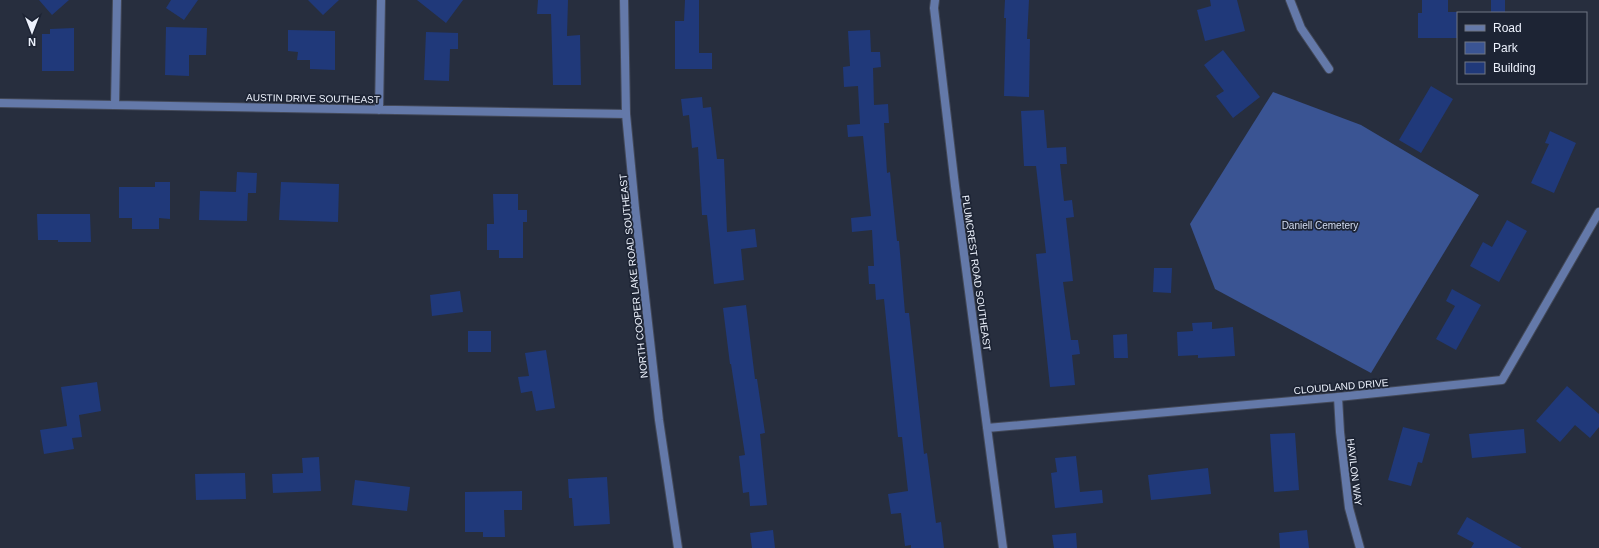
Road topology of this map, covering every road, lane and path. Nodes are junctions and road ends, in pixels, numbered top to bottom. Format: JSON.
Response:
{"nodes":[{"id":1,"x":117,"y":0,"type":"edge"},
{"id":2,"x":381,"y":0,"type":"edge"},
{"id":3,"x":624,"y":0,"type":"edge"},
{"id":4,"x":935,"y":0,"type":"edge"},
{"id":5,"x":1290,"y":0,"type":"edge"},
{"id":6,"x":1329,"y":69,"type":"dead end"},
{"id":7,"x":0,"y":103,"type":"edge"},
{"id":8,"x":115,"y":105,"type":"junction"},
{"id":9,"x":379,"y":110,"type":"junction"},
{"id":10,"x":626,"y":114,"type":"junction"},
{"id":11,"x":1599,"y":212,"type":"edge"},
{"id":12,"x":1338,"y":397,"type":"junction"},
{"id":13,"x":988,"y":428,"type":"junction"},
{"id":14,"x":678,"y":548,"type":"edge"},
{"id":15,"x":1003,"y":548,"type":"edge"},
{"id":16,"x":1360,"y":548,"type":"edge"}],
"edges":[{"from":1,"to":8,"type":"street"},
{"from":2,"to":9,"type":"street"},
{"from":3,"to":10,"type":"street","name":"NORTH COOPER LAKE ROAD SOUTHEAST"},
{"from":4,"to":13,"type":"street","name":"PLUMCREST ROAD SOUTHEAST"},
{"from":5,"to":6,"type":"street"},
{"from":7,"to":8,"type":"street","name":"AUSTIN DRIVE SOUTHEAST"},
{"from":8,"to":9,"type":"street","name":"AUSTIN DRIVE SOUTHEAST"},
{"from":9,"to":10,"type":"street","name":"AUSTIN DRIVE SOUTHEAST"},
{"from":10,"to":14,"type":"street","name":"NORTH COOPER LAKE ROAD SOUTHEAST"},
{"from":11,"to":12,"type":"street","name":"CLOUDLAND DRIVE"},
{"from":12,"to":13,"type":"street","name":"CLOUDLAND DRIVE"},
{"from":12,"to":16,"type":"street","name":"HAVILON WAY"},
{"from":13,"to":15,"type":"street","name":"PLUMCREST ROAD SOUTHEAST"}]}
